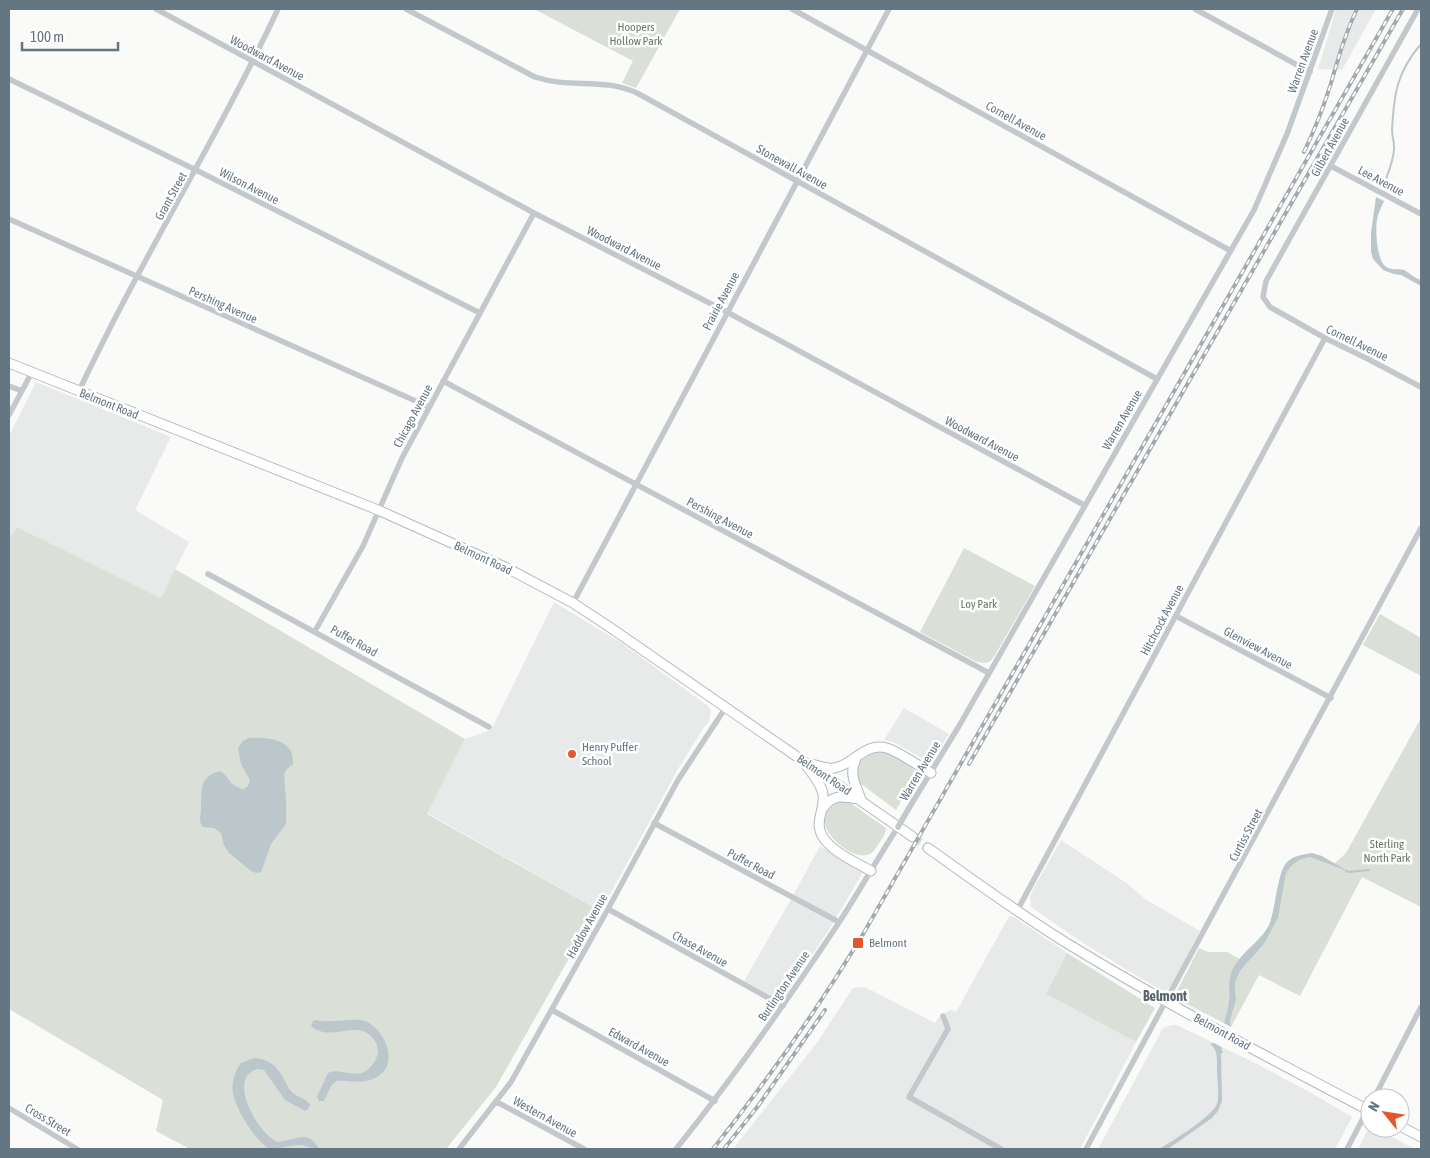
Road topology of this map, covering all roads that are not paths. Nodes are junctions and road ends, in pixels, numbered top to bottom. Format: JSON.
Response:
{"nodes":[{"id":1,"x":156,"y":9,"type":"edge"},
{"id":2,"x":278,"y":9,"type":"edge"},
{"id":3,"x":406,"y":9,"type":"edge"},
{"id":4,"x":792,"y":9,"type":"edge"},
{"id":5,"x":889,"y":9,"type":"edge"},
{"id":6,"x":1195,"y":9,"type":"edge"},
{"id":7,"x":1332,"y":9,"type":"edge"},
{"id":8,"x":1418,"y":9,"type":"edge"},
{"id":9,"x":866,"y":50,"type":"junction"},
{"id":10,"x":253,"y":62,"type":"junction"},
{"id":11,"x":1310,"y":72,"type":"junction"},
{"id":12,"x":9,"y":79,"type":"edge"},
{"id":13,"x":1332,"y":166,"type":"junction"},
{"id":14,"x":196,"y":170,"type":"junction"},
{"id":15,"x":796,"y":181,"type":"junction"},
{"id":16,"x":534,"y":213,"type":"junction"},
{"id":17,"x":1421,"y":214,"type":"edge"},
{"id":18,"x":9,"y":220,"type":"edge"},
{"id":19,"x":1231,"y":251,"type":"junction"},
{"id":20,"x":137,"y":278,"type":"junction"},
{"id":21,"x":1263,"y":297,"type":"joint"},
{"id":22,"x":727,"y":312,"type":"junction"},
{"id":23,"x":480,"y":313,"type":"junction"},
{"id":24,"x":1325,"y":338,"type":"junction"},
{"id":25,"x":9,"y":363,"type":"edge"},
{"id":26,"x":32,"y":372,"type":"junction"},
{"id":27,"x":1157,"y":379,"type":"junction"},
{"id":28,"x":443,"y":381,"type":"junction"},
{"id":29,"x":9,"y":386,"type":"edge"},
{"id":30,"x":1421,"y":387,"type":"edge"},
{"id":31,"x":22,"y":391,"type":"junction"},
{"id":32,"x":79,"y":392,"type":"junction"},
{"id":33,"x":429,"y":407,"type":"junction"},
{"id":34,"x":9,"y":415,"type":"edge"},
{"id":35,"x":636,"y":485,"type":"junction"},
{"id":36,"x":1084,"y":505,"type":"junction"},
{"id":37,"x":378,"y":510,"type":"junction"},
{"id":38,"x":1421,"y":528,"type":"edge"},
{"id":39,"x":208,"y":574,"type":"dead end"},
{"id":40,"x":573,"y":603,"type":"junction"},
{"id":41,"x":1176,"y":616,"type":"junction"},
{"id":42,"x":315,"y":631,"type":"junction"},
{"id":43,"x":989,"y":672,"type":"junction"},
{"id":44,"x":1331,"y":698,"type":"junction"},
{"id":45,"x":726,"y":707,"type":"junction"},
{"id":46,"x":489,"y":727,"type":"dead end"},
{"id":47,"x":857,"y":756,"type":"junction"},
{"id":48,"x":804,"y":762,"type":"junction"},
{"id":49,"x":931,"y":773,"type":"junction"},
{"id":50,"x":861,"y":800,"type":"junction"},
{"id":51,"x":820,"y":812,"type":"junction"},
{"id":52,"x":654,"y":823,"type":"junction"},
{"id":53,"x":898,"y":827,"type":"joint"},
{"id":54,"x":913,"y":836,"type":"tunnel mouth"},
{"id":55,"x":928,"y":848,"type":"tunnel mouth"},
{"id":56,"x":871,"y":871,"type":"junction"},
{"id":57,"x":608,"y":909,"type":"junction"},
{"id":58,"x":1017,"y":911,"type":"junction"},
{"id":59,"x":839,"y":922,"type":"junction"},
{"id":60,"x":1167,"y":1001,"type":"junction"},
{"id":61,"x":783,"y":1006,"type":"junction"},
{"id":62,"x":1421,"y":1007,"type":"edge"},
{"id":63,"x":552,"y":1010,"type":"junction"},
{"id":64,"x":943,"y":1016,"type":"dead end"},
{"id":65,"x":1379,"y":1088,"type":"edge"},
{"id":66,"x":715,"y":1101,"type":"junction"},
{"id":67,"x":497,"y":1102,"type":"junction"},
{"id":68,"x":1360,"y":1103,"type":"edge"},
{"id":69,"x":9,"y":1108,"type":"edge"},
{"id":70,"x":1360,"y":1125,"type":"edge"},
{"id":71,"x":77,"y":1149,"type":"edge"},
{"id":72,"x":459,"y":1149,"type":"edge"},
{"id":73,"x":584,"y":1149,"type":"edge"},
{"id":74,"x":676,"y":1149,"type":"edge"},
{"id":75,"x":1001,"y":1149,"type":"edge"},
{"id":76,"x":1086,"y":1149,"type":"edge"},
{"id":77,"x":1347,"y":1149,"type":"edge"}],
"edges":[{"from":1,"to":10,"type":"street","name":"Woodward Avenue"},
{"from":2,"to":10,"type":"street","name":"Grant Street"},
{"from":3,"to":15,"type":"street","name":"Stonewall Avenue"},
{"from":4,"to":9,"type":"street","name":"Cornell Avenue"},
{"from":5,"to":9,"type":"street","name":"Prairie Avenue"},
{"from":6,"to":11,"type":"street"},
{"from":7,"to":11,"type":"street","name":"Warren Avenue"},
{"from":8,"to":13,"type":"street","name":"Gilbert Avenue"},
{"from":9,"to":15,"type":"street","name":"Prairie Avenue"},
{"from":9,"to":19,"type":"street","name":"Cornell Avenue"},
{"from":10,"to":14,"type":"street","name":"Grant Street"},
{"from":10,"to":16,"type":"street","name":"Woodward Avenue"},
{"from":11,"to":19,"type":"street","name":"Warren Avenue"},
{"from":12,"to":14,"type":"street","name":"Wilson Avenue"},
{"from":13,"to":17,"type":"street","name":"Lee Avenue"},
{"from":13,"to":21,"type":"street","name":"Gilbert Avenue"},
{"from":14,"to":20,"type":"street","name":"Grant Street"},
{"from":14,"to":23,"type":"street","name":"Wilson Avenue"},
{"from":15,"to":22,"type":"street","name":"Prairie Avenue"},
{"from":15,"to":27,"type":"street","name":"Stonewall Avenue"},
{"from":16,"to":22,"type":"street","name":"Woodward Avenue"},
{"from":16,"to":23,"type":"street","name":"Chicago Avenue"},
{"from":18,"to":20,"type":"street","name":"Pershing Avenue"},
{"from":19,"to":27,"type":"street","name":"Warren Avenue"},
{"from":20,"to":32,"type":"street","name":"Grant Street"},
{"from":20,"to":33,"type":"street","name":"Pershing Avenue"},
{"from":21,"to":24,"type":"street","name":"Cornell Avenue"},
{"from":22,"to":35,"type":"street","name":"Prairie Avenue"},
{"from":22,"to":36,"type":"street","name":"Woodward Avenue"},
{"from":23,"to":28,"type":"street","name":"Chicago Avenue"},
{"from":24,"to":30,"type":"street","name":"Cornell Avenue"},
{"from":24,"to":41,"type":"street","name":"Hitchcock Avenue"},
{"from":25,"to":26,"type":"main road","name":"Belmont Road"},
{"from":26,"to":31,"type":"street"},
{"from":26,"to":32,"type":"main road","name":"Belmont Road"},
{"from":27,"to":36,"type":"street","name":"Warren Avenue"},
{"from":28,"to":33,"type":"street","name":"Chicago Avenue"},
{"from":28,"to":35,"type":"street","name":"Pershing Avenue"},
{"from":29,"to":31,"type":"street"},
{"from":31,"to":34,"type":"street"},
{"from":32,"to":37,"type":"main road","name":"Belmont Road"},
{"from":33,"to":37,"type":"street","name":"Chicago Avenue"},
{"from":35,"to":40,"type":"street","name":"Prairie Avenue"},
{"from":35,"to":43,"type":"street","name":"Pershing Avenue"},
{"from":36,"to":43,"type":"street","name":"Warren Avenue"},
{"from":37,"to":40,"type":"main road","name":"Belmont Road"},
{"from":37,"to":42,"type":"street","name":"Chicago Avenue"},
{"from":38,"to":44,"type":"street","name":"Curtiss Street"},
{"from":39,"to":42,"type":"street","name":"Puffer Road"},
{"from":40,"to":45,"type":"main road","name":"Belmont Road"},
{"from":41,"to":44,"type":"street","name":"Glenview Avenue"},
{"from":41,"to":58,"type":"street","name":"Hitchcock Avenue"},
{"from":42,"to":46,"type":"street","name":"Puffer Road"},
{"from":43,"to":49,"type":"street","name":"Warren Avenue"},
{"from":44,"to":60,"type":"street","name":"Curtiss Street"},
{"from":45,"to":48,"type":"main road","name":"Belmont Road"},
{"from":45,"to":52,"type":"street","name":"Haddow Avenue"},
{"from":47,"to":48,"type":"main road"},
{"from":47,"to":49,"type":"main road"},
{"from":47,"to":50,"type":"main road"},
{"from":48,"to":50,"type":"main road","name":"Belmont Road"},
{"from":48,"to":51,"type":"main road"},
{"from":49,"to":53,"type":"street","name":"Warren Avenue","bridge":true},
{"from":50,"to":51,"type":"main road"},
{"from":50,"to":54,"type":"main road","name":"Belmont Road"},
{"from":51,"to":56,"type":"main road"},
{"from":52,"to":57,"type":"street","name":"Haddow Avenue"},
{"from":52,"to":59,"type":"street","name":"Puffer Road"},
{"from":53,"to":56,"type":"street","name":"Burlington Avenue"},
{"from":55,"to":58,"type":"main road","name":"Belmont Road"},
{"from":56,"to":59,"type":"street","name":"Burlington Avenue"},
{"from":57,"to":61,"type":"street","name":"Chase Avenue"},
{"from":57,"to":63,"type":"street","name":"Haddow Avenue"},
{"from":58,"to":60,"type":"main road","name":"Belmont Road"},
{"from":59,"to":61,"type":"street","name":"Burlington Avenue"},
{"from":60,"to":68,"type":"main road","name":"Belmont Road"},
{"from":60,"to":76,"type":"street","name":"Curtiss Street"},
{"from":61,"to":66,"type":"street","name":"Burlington Avenue"},
{"from":62,"to":65,"type":"street"},
{"from":63,"to":66,"type":"street","name":"Edward Avenue"},
{"from":63,"to":67,"type":"street","name":"Haddow Avenue"},
{"from":64,"to":75,"type":"street"},
{"from":66,"to":74,"type":"street","name":"Burlington Avenue"},
{"from":67,"to":72,"type":"street","name":"Haddow Avenue"},
{"from":67,"to":73,"type":"street","name":"Western Avenue"},
{"from":69,"to":71,"type":"street","name":"Cross Street"},
{"from":70,"to":77,"type":"street"}]}
